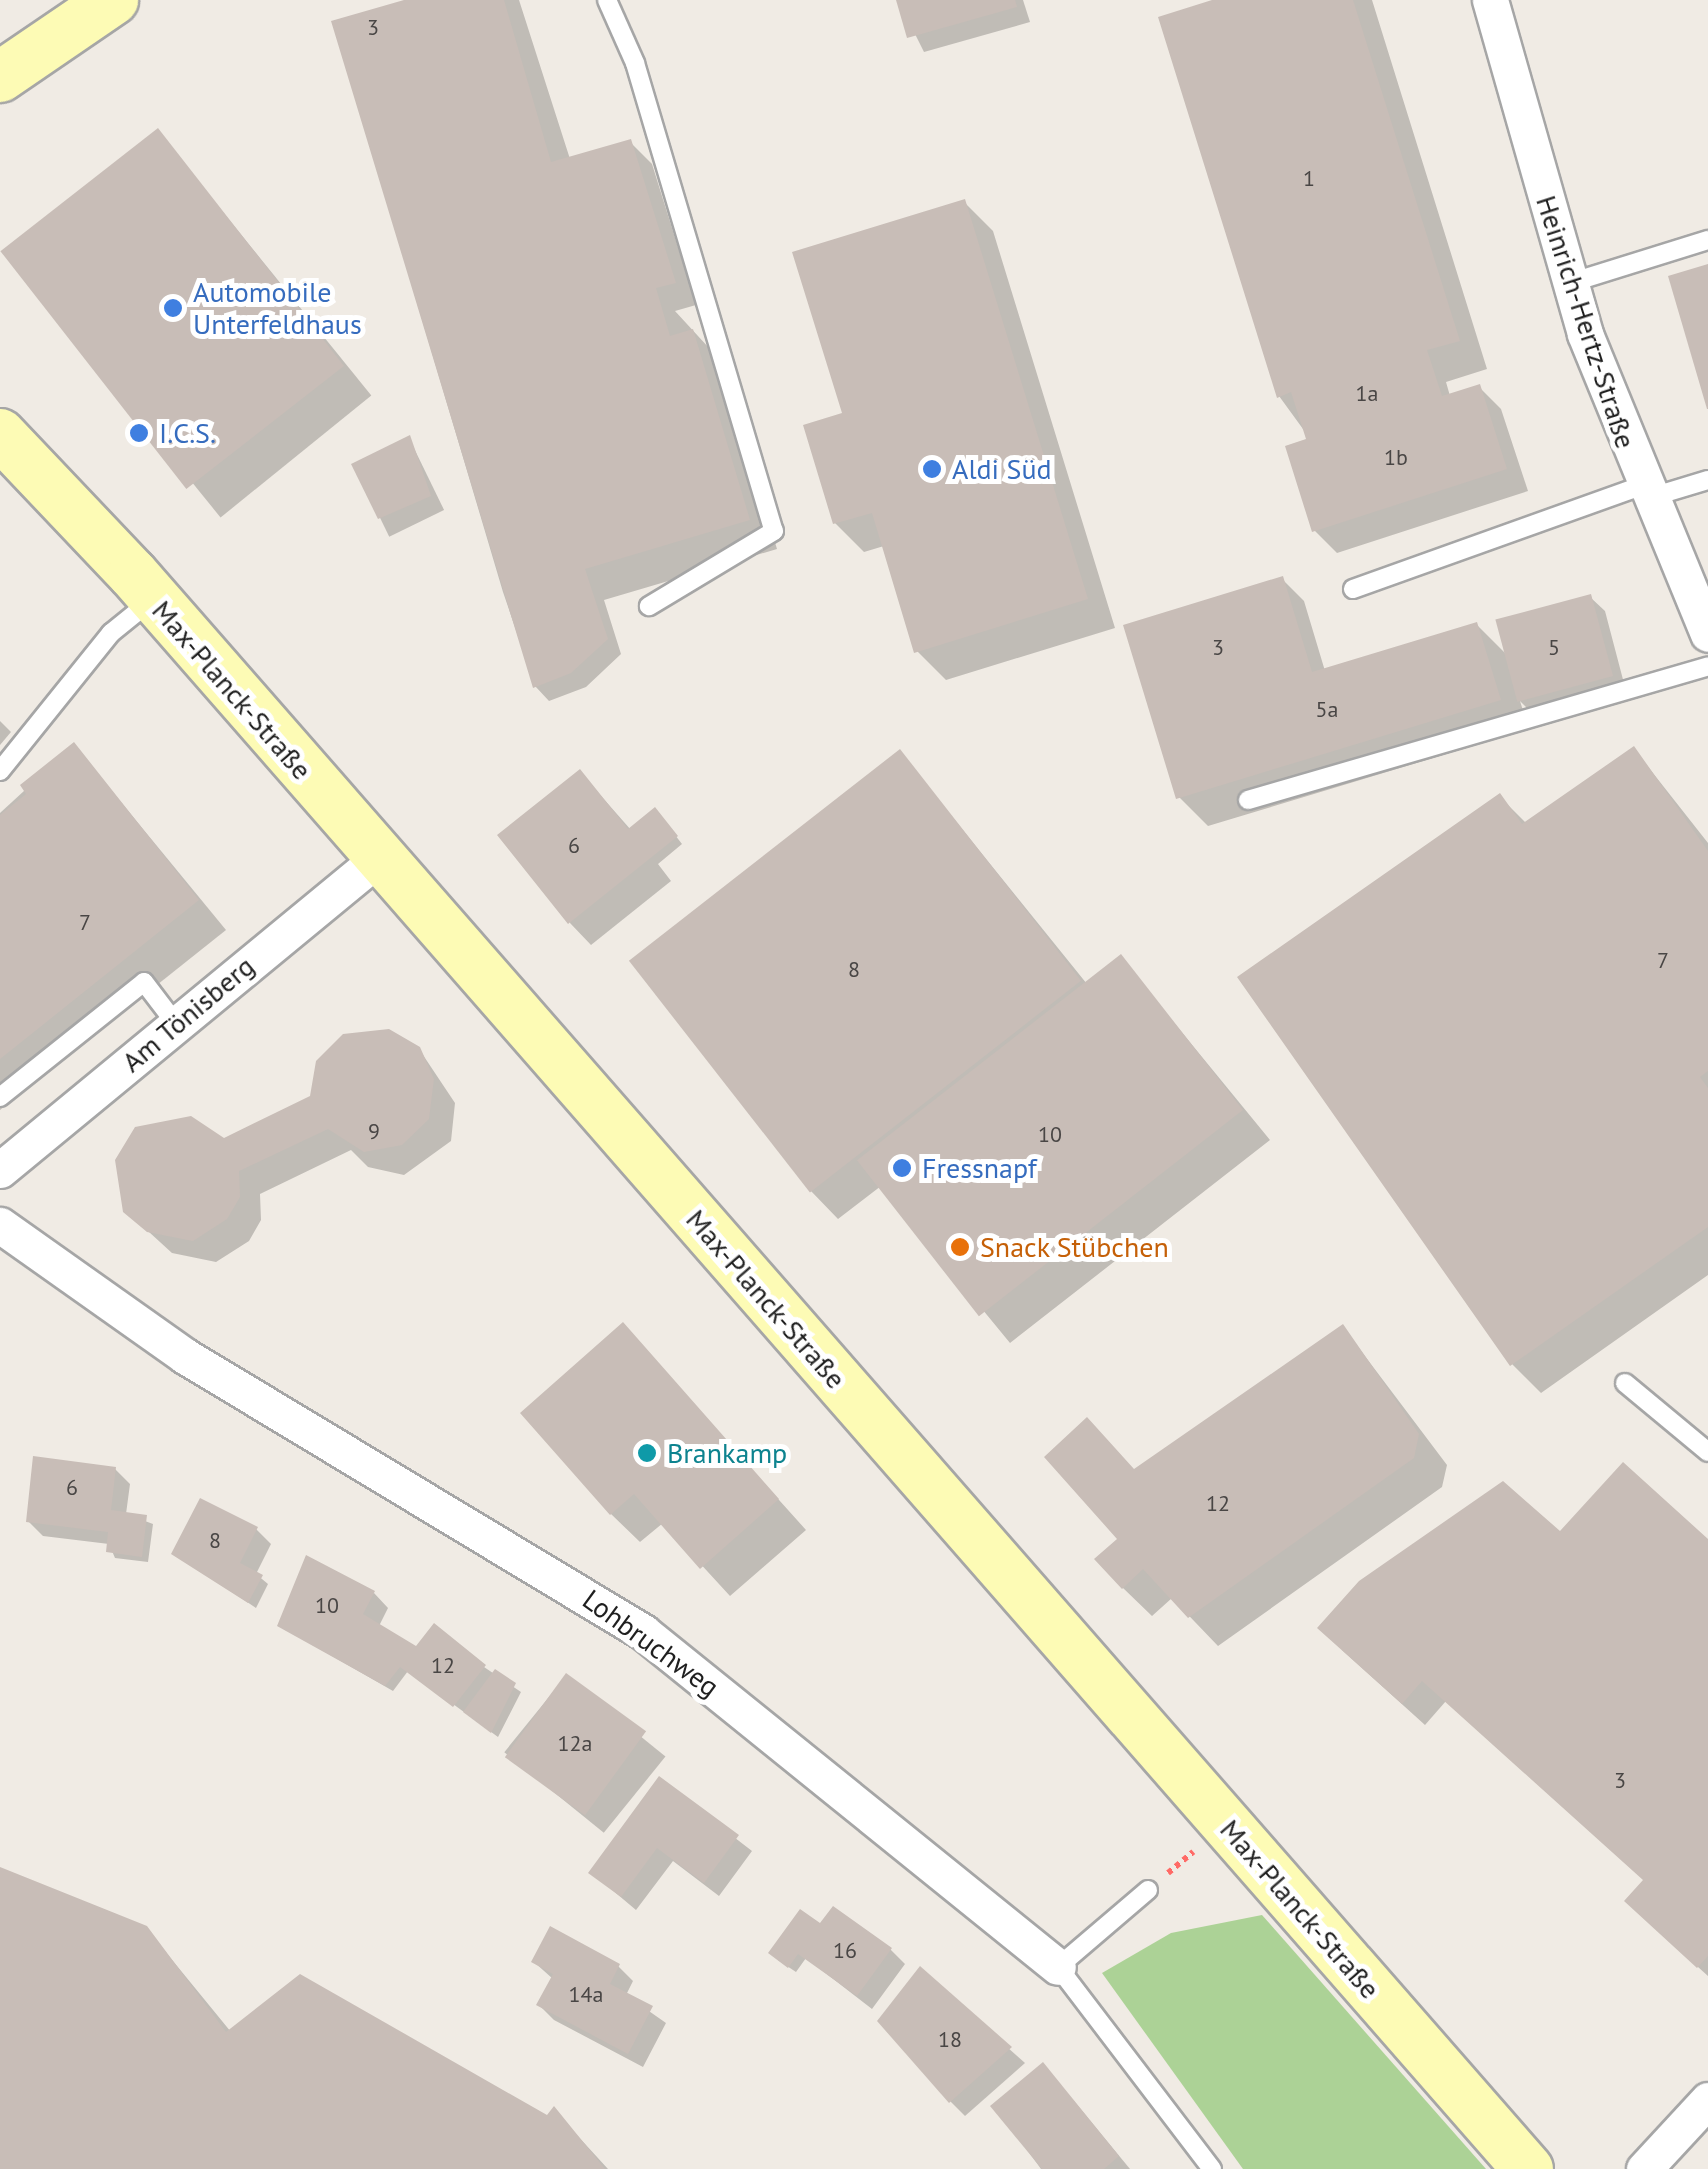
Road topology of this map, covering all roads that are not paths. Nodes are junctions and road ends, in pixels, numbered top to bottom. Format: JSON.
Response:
{"nodes":[{"id":1,"x":113,"y":0,"type":"edge"},
{"id":2,"x":606,"y":0,"type":"edge"},
{"id":3,"x":1490,"y":0,"type":"edge"},
{"id":4,"x":0,"y":77,"type":"edge"},
{"id":5,"x":1708,"y":240,"type":"edge"},
{"id":6,"x":1570,"y":283,"type":"junction"},
{"id":7,"x":0,"y":434,"type":"edge"},
{"id":8,"x":1708,"y":480,"type":"edge"},
{"id":9,"x":1643,"y":493,"type":"junction"},
{"id":10,"x":1353,"y":589,"type":"dead end"},
{"id":11,"x":154,"y":598,"type":"junction"},
{"id":12,"x":649,"y":606,"type":"dead end"},
{"id":13,"x":1708,"y":634,"type":"edge"},
{"id":14,"x":1708,"y":666,"type":"edge"},
{"id":15,"x":0,"y":771,"type":"edge"},
{"id":16,"x":1248,"y":800,"type":"dead end"},
{"id":17,"x":377,"y":858,"type":"junction"},
{"id":18,"x":176,"y":1024,"type":"junction"},
{"id":19,"x":0,"y":1097,"type":"edge"},
{"id":20,"x":0,"y":1170,"type":"edge"},
{"id":21,"x":0,"y":1225,"type":"edge"},
{"id":22,"x":1624,"y":1383,"type":"dead end"},
{"id":23,"x":1708,"y":1452,"type":"edge"},
{"id":24,"x":1148,"y":1890,"type":"dead end"},
{"id":25,"x":1058,"y":1967,"type":"junction"},
{"id":26,"x":1708,"y":2100,"type":"edge"},
{"id":27,"x":1212,"y":2169,"type":"edge"},
{"id":28,"x":1528,"y":2169,"type":"edge"},
{"id":29,"x":1644,"y":2169,"type":"edge"}],
"edges":[{"from":1,"to":4,"type":"street"},
{"from":2,"to":12,"type":"lane"},
{"from":3,"to":6,"type":"street","name":"Heinrich-Hertz-Straße"},
{"from":5,"to":6,"type":"lane"},
{"from":6,"to":9,"type":"street","name":"Heinrich-Hertz-Straße"},
{"from":7,"to":11,"type":"street","name":"Max-Planck-Straße"},
{"from":8,"to":9,"type":"lane"},
{"from":9,"to":10,"type":"lane"},
{"from":9,"to":13,"type":"street","name":"Heinrich-Hertz-Straße"},
{"from":11,"to":15,"type":"lane"},
{"from":11,"to":17,"type":"street","name":"Max-Planck-Straße"},
{"from":14,"to":16,"type":"lane"},
{"from":17,"to":18,"type":"street","name":"Am Tönisberg"},
{"from":17,"to":28,"type":"street","name":"Max-Planck-Straße"},
{"from":18,"to":19,"type":"lane"},
{"from":18,"to":20,"type":"street","name":"Am Tönisberg"},
{"from":21,"to":25,"type":"street","name":"Lohbruchweg"},
{"from":22,"to":23,"type":"lane"},
{"from":24,"to":25,"type":"lane"},
{"from":25,"to":27,"type":"lane","name":"Lohbruchweg"},
{"from":26,"to":29,"type":"street"}]}
